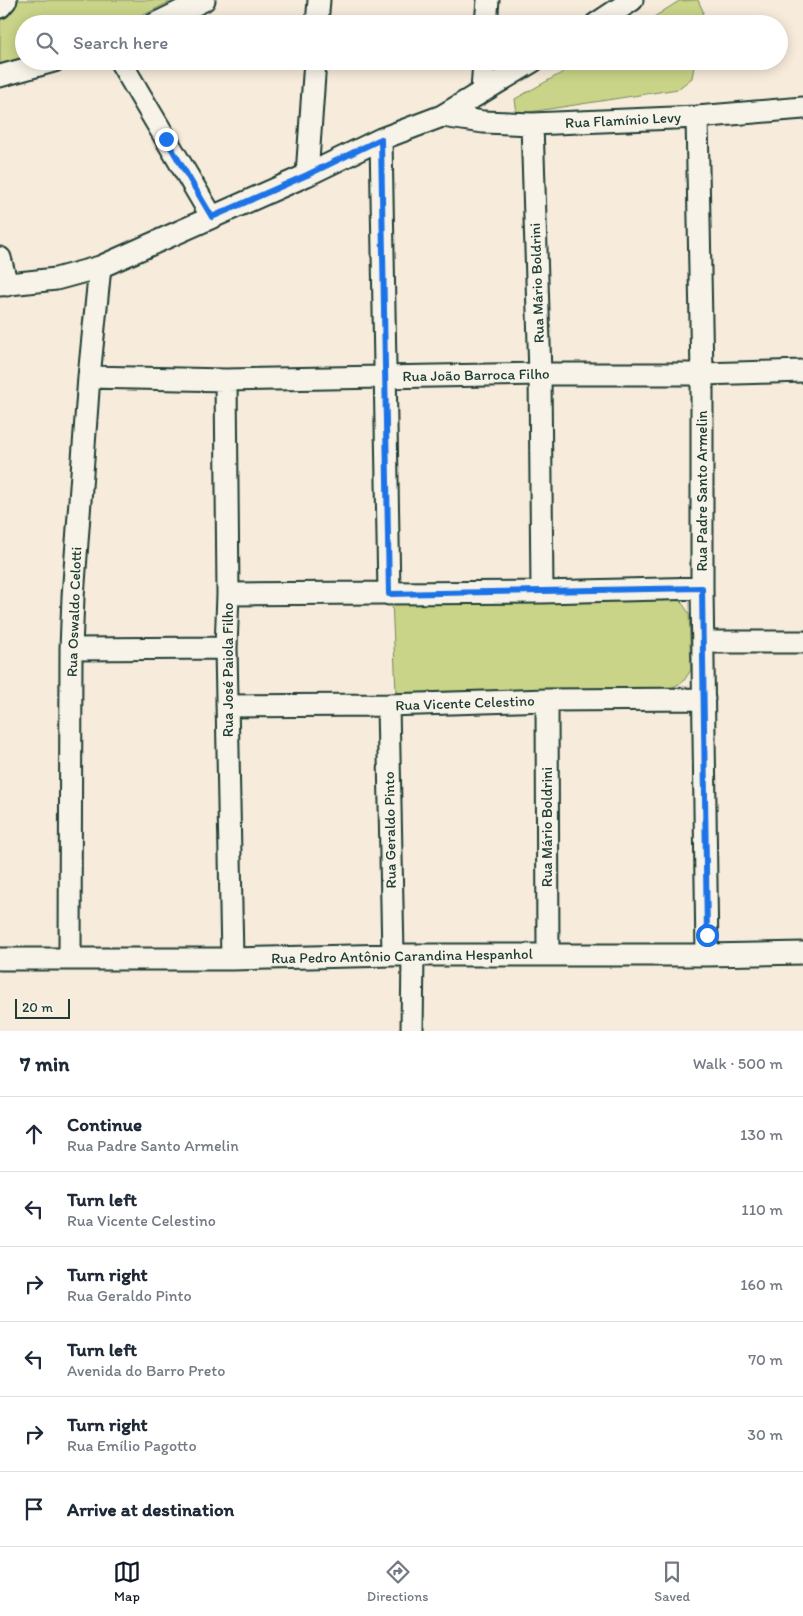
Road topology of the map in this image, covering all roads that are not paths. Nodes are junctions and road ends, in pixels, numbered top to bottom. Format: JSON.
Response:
{"nodes":[{"id":1,"x":6,"y":0,"type":"edge"},
{"id":2,"x":204,"y":0,"type":"edge"},
{"id":3,"x":319,"y":0,"type":"edge"},
{"id":4,"x":488,"y":0,"type":"edge"},
{"id":5,"x":632,"y":0,"type":"edge"},
{"id":6,"x":0,"y":7,"type":"edge"},
{"id":7,"x":173,"y":15,"type":"edge"},
{"id":8,"x":318,"y":15,"type":"edge"},
{"id":9,"x":487,"y":15,"type":"edge"},
{"id":10,"x":610,"y":15,"type":"edge"},
{"id":11,"x":22,"y":70,"type":"edge"},
{"id":12,"x":125,"y":70,"type":"edge"},
{"id":13,"x":314,"y":70,"type":"edge"},
{"id":14,"x":483,"y":70,"type":"edge"},
{"id":15,"x":518,"y":70,"type":"edge"},
{"id":16,"x":0,"y":76,"type":"edge"},
{"id":17,"x":482,"y":91,"type":"junction"},
{"id":18,"x":803,"y":108,"type":"edge"},
{"id":19,"x":442,"y":116,"type":"junction"},
{"id":20,"x":698,"y":116,"type":"junction"},
{"id":21,"x":532,"y":124,"type":"junction"},
{"id":22,"x":381,"y":139,"type":"junction"},
{"id":23,"x":307,"y":175,"type":"junction"},
{"id":24,"x":212,"y":217,"type":"junction"},
{"id":25,"x":0,"y":258,"type":"edge"},
{"id":26,"x":100,"y":267,"type":"junction"},
{"id":27,"x":4,"y":285,"type":"edge"},
{"id":28,"x":803,"y":371,"type":"edge"},
{"id":29,"x":540,"y":374,"type":"junction"},
{"id":30,"x":702,"y":374,"type":"junction"},
{"id":31,"x":386,"y":376,"type":"junction"},
{"id":32,"x":89,"y":377,"type":"junction"},
{"id":33,"x":226,"y":380,"type":"junction"},
{"id":34,"x":702,"y":588,"type":"junction"},
{"id":35,"x":542,"y":592,"type":"junction"},
{"id":36,"x":228,"y":594,"type":"junction"},
{"id":37,"x":389,"y":594,"type":"junction"},
{"id":38,"x":704,"y":642,"type":"junction"},
{"id":39,"x":803,"y":642,"type":"edge"},
{"id":40,"x":226,"y":648,"type":"junction"},
{"id":41,"x":71,"y":649,"type":"junction"},
{"id":42,"x":704,"y":699,"type":"junction"},
{"id":43,"x":547,"y":700,"type":"junction"},
{"id":44,"x":388,"y":705,"type":"junction"},
{"id":45,"x":227,"y":706,"type":"junction"},
{"id":46,"x":803,"y":952,"type":"edge"},
{"id":47,"x":548,"y":954,"type":"junction"},
{"id":48,"x":403,"y":955,"type":"junction"},
{"id":49,"x":707,"y":955,"type":"junction"},
{"id":50,"x":0,"y":959,"type":"edge"},
{"id":51,"x":70,"y":959,"type":"junction"},
{"id":52,"x":232,"y":959,"type":"junction"},
{"id":53,"x":412,"y":1031,"type":"edge"}],
"edges":[{"from":1,"to":6,"type":"street"},
{"from":2,"to":7,"type":"street"},
{"from":3,"to":8,"type":"street"},
{"from":4,"to":9,"type":"street"},
{"from":5,"to":10,"type":"street"},
{"from":11,"to":16,"type":"street"},
{"from":12,"to":24,"type":"street"},
{"from":13,"to":23,"type":"street"},
{"from":14,"to":17,"type":"street"},
{"from":15,"to":17,"type":"street"},
{"from":17,"to":19,"type":"street"},
{"from":18,"to":20,"type":"street","name":"Rua Flamínio Levy"},
{"from":19,"to":21,"type":"street","name":"Rua Flamínio Levy"},
{"from":19,"to":22,"type":"street"},
{"from":20,"to":21,"type":"street","name":"Rua Flamínio Levy"},
{"from":20,"to":30,"type":"street","name":"Rua Padre Santo Armelin"},
{"from":21,"to":29,"type":"street","name":"Rua Mário Boldrini"},
{"from":22,"to":23,"type":"street"},
{"from":22,"to":31,"type":"street"},
{"from":23,"to":24,"type":"street"},
{"from":24,"to":26,"type":"street"},
{"from":25,"to":27,"type":"street"},
{"from":26,"to":27,"type":"street"},
{"from":26,"to":32,"type":"street","name":"Rua Oswaldo Celotti"},
{"from":28,"to":30,"type":"street","name":"Rua João Barroca Filho"},
{"from":29,"to":30,"type":"street","name":"Rua João Barroca Filho"},
{"from":29,"to":31,"type":"street","name":"Rua João Barroca Filho"},
{"from":29,"to":35,"type":"street","name":"Rua Mário Boldrini"},
{"from":30,"to":34,"type":"street","name":"Rua Padre Santo Armelin"},
{"from":31,"to":33,"type":"street","name":"Rua João Barroca Filho"},
{"from":31,"to":37,"type":"street"},
{"from":32,"to":33,"type":"street","name":"Rua João Barroca Filho"},
{"from":32,"to":41,"type":"street","name":"Rua Oswaldo Celotti"},
{"from":33,"to":36,"type":"street","name":"Rua José Paiola Filho"},
{"from":34,"to":35,"type":"street"},
{"from":34,"to":38,"type":"street","name":"Rua Padre Santo Armelin"},
{"from":35,"to":37,"type":"street"},
{"from":36,"to":37,"type":"street"},
{"from":36,"to":40,"type":"street","name":"Rua José Paiola Filho"},
{"from":38,"to":39,"type":"street"},
{"from":38,"to":42,"type":"street","name":"Rua Padre Santo Armelin"},
{"from":40,"to":41,"type":"street"},
{"from":40,"to":45,"type":"street","name":"Rua José Paiola Filho"},
{"from":41,"to":51,"type":"street","name":"Rua Oswaldo Celotti"},
{"from":42,"to":43,"type":"street","name":"Rua Vicente Celestino"},
{"from":42,"to":49,"type":"street","name":"Rua Padre Santo Armelin"},
{"from":43,"to":44,"type":"street","name":"Rua Vicente Celestino"},
{"from":43,"to":47,"type":"street","name":"Rua Mário Boldrini"},
{"from":44,"to":45,"type":"street","name":"Rua Vicente Celestino"},
{"from":44,"to":48,"type":"street","name":"Rua Geraldo Pinto"},
{"from":45,"to":52,"type":"street","name":"Rua José Paiola Filho"},
{"from":46,"to":49,"type":"street","name":"Rua Pedro Antônio Carandina Hespanhol"},
{"from":47,"to":48,"type":"street","name":"Rua Pedro Antônio Carandina Hespanhol"},
{"from":47,"to":49,"type":"street","name":"Rua Pedro Antônio Carandina Hespanhol"},
{"from":48,"to":52,"type":"street","name":"Rua Pedro Antônio Carandina Hespanhol"},
{"from":48,"to":53,"type":"street","name":"Rua Geraldo Pinto"},
{"from":50,"to":51,"type":"street","name":"Rua Pedro Antônio Carandina Hespanhol"},
{"from":51,"to":52,"type":"street","name":"Rua Pedro Antônio Carandina Hespanhol"}]}
